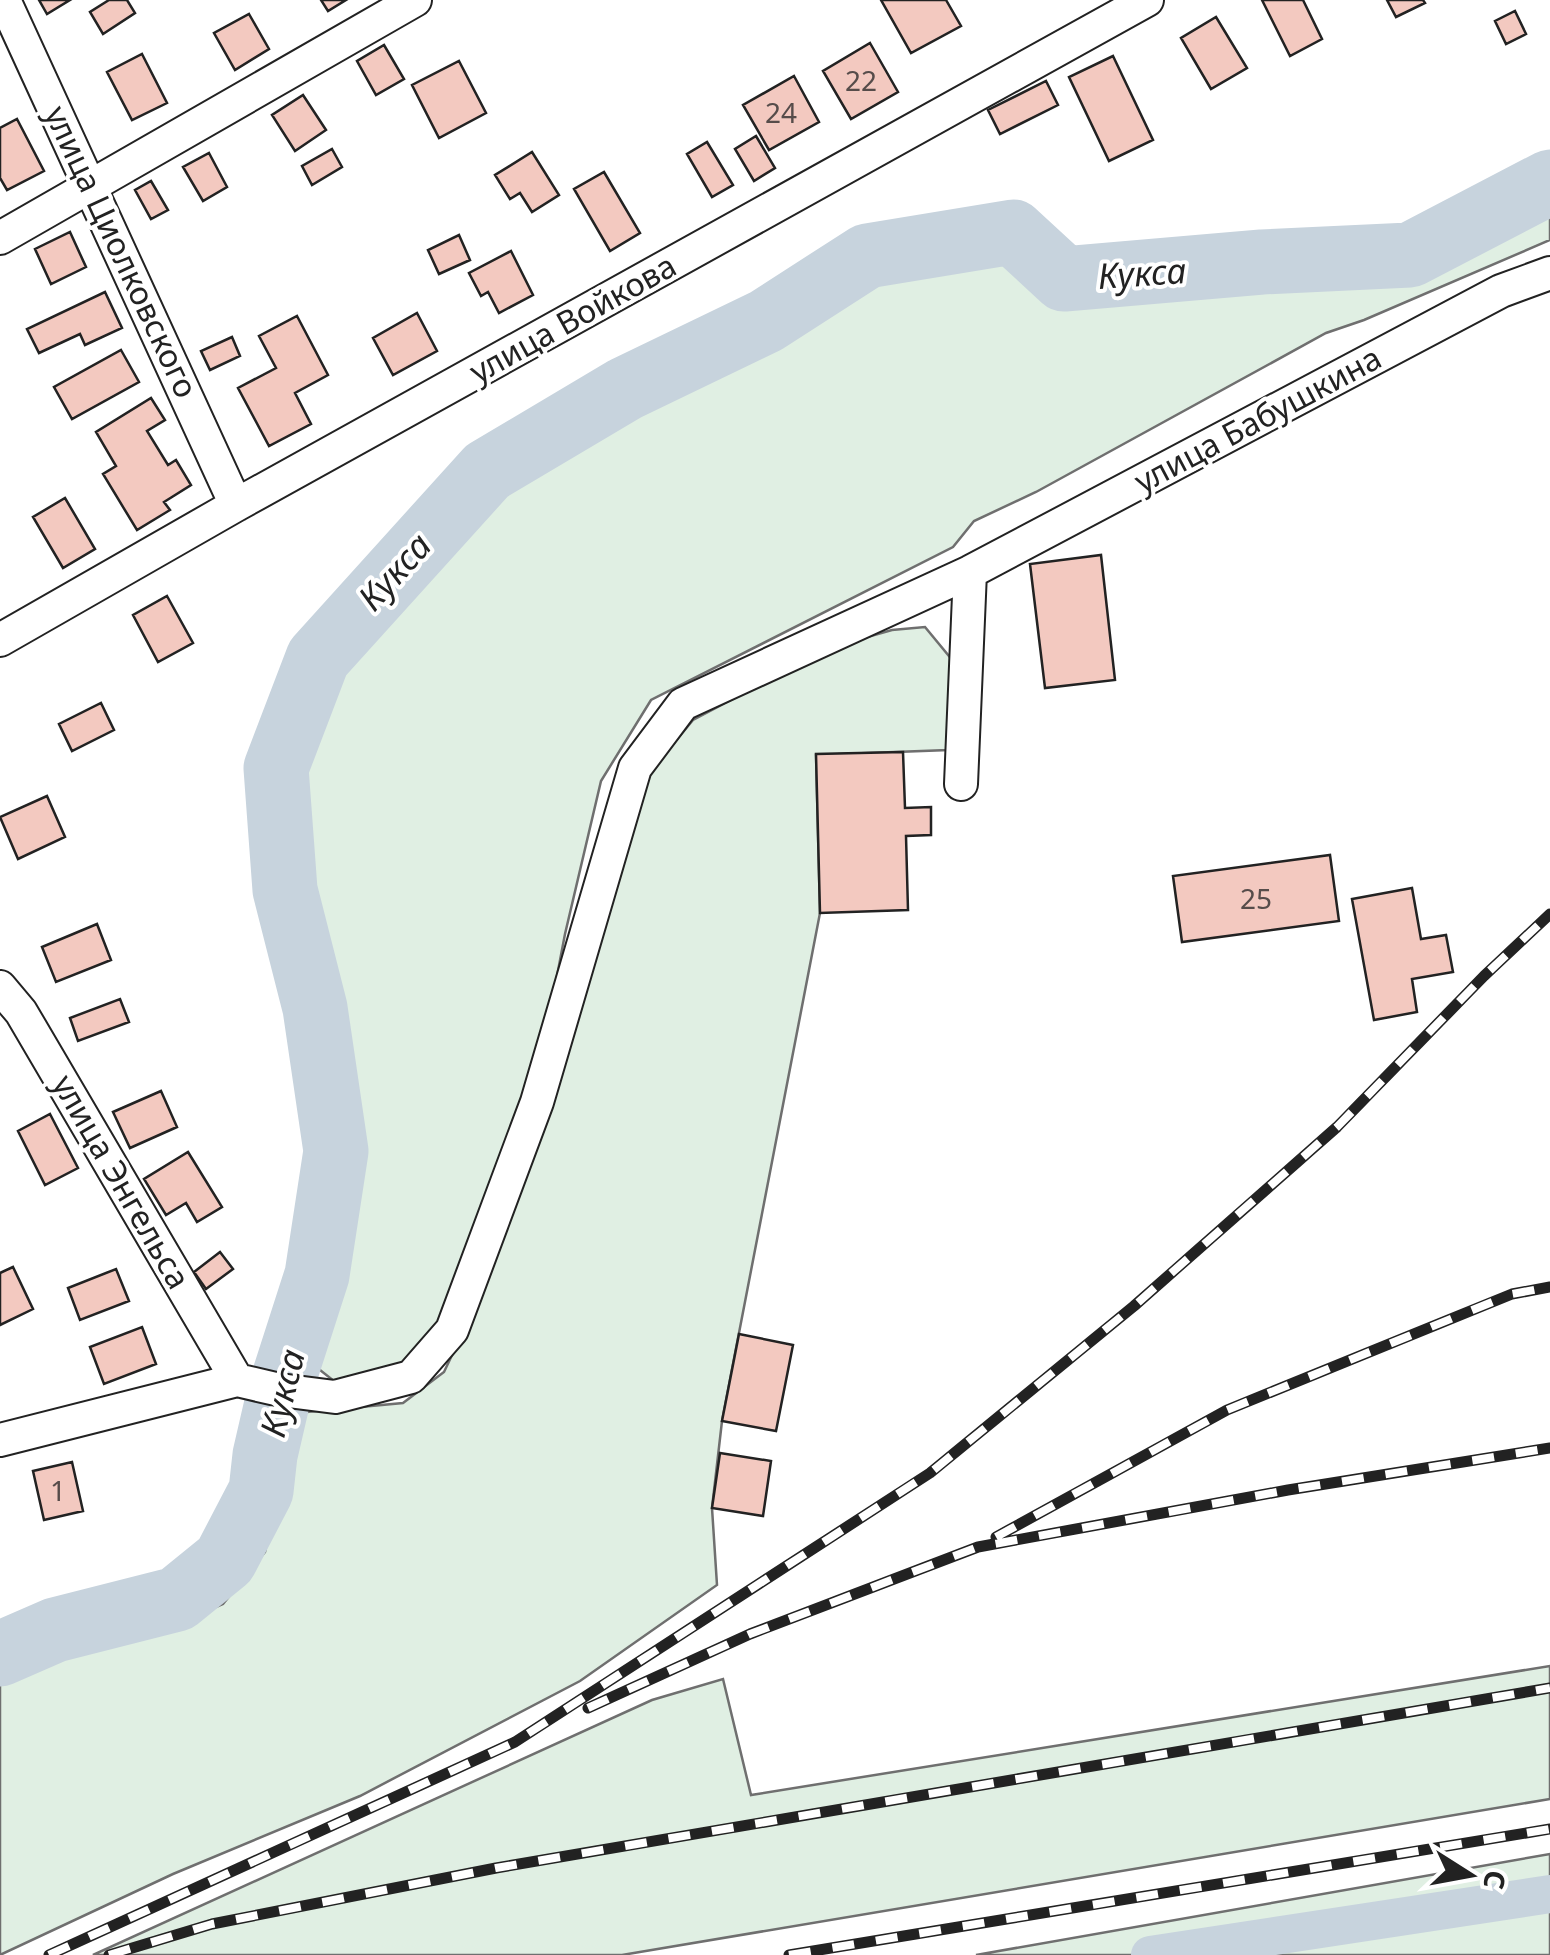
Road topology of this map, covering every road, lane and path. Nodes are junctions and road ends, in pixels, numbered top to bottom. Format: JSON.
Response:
{"nodes":[{"id":1,"x":4,"y":0,"type":"edge"},
{"id":2,"x":415,"y":0,"type":"edge"},
{"id":3,"x":1147,"y":0,"type":"edge"},
{"id":4,"x":92,"y":186,"type":"junction"},
{"id":5,"x":0,"y":238,"type":"edge"},
{"id":6,"x":1550,"y":273,"type":"edge"},
{"id":7,"x":236,"y":505,"type":"junction"},
{"id":8,"x":970,"y":572,"type":"junction"},
{"id":9,"x":0,"y":640,"type":"edge"},
{"id":10,"x":961,"y":784,"type":"dead end"},
{"id":11,"x":0,"y":987,"type":"edge"},
{"id":12,"x":237,"y":1380,"type":"junction"},
{"id":13,"x":0,"y":1440,"type":"edge"}],
"edges":[{"from":1,"to":4,"type":"street","name":"улица Циолковского"},
{"from":2,"to":4,"type":"street"},
{"from":3,"to":7,"type":"street","name":"улица Войкова"},
{"from":4,"to":5,"type":"street"},
{"from":4,"to":7,"type":"street","name":"улица Циолковского"},
{"from":6,"to":8,"type":"street","name":"улица Бабушкина"},
{"from":7,"to":9,"type":"street","name":"улица Войкова"},
{"from":8,"to":10,"type":"street"},
{"from":8,"to":12,"type":"street","name":"улица Бабушкина"},
{"from":11,"to":12,"type":"street","name":"улица Энгельса"},
{"from":12,"to":13,"type":"street"}]}
